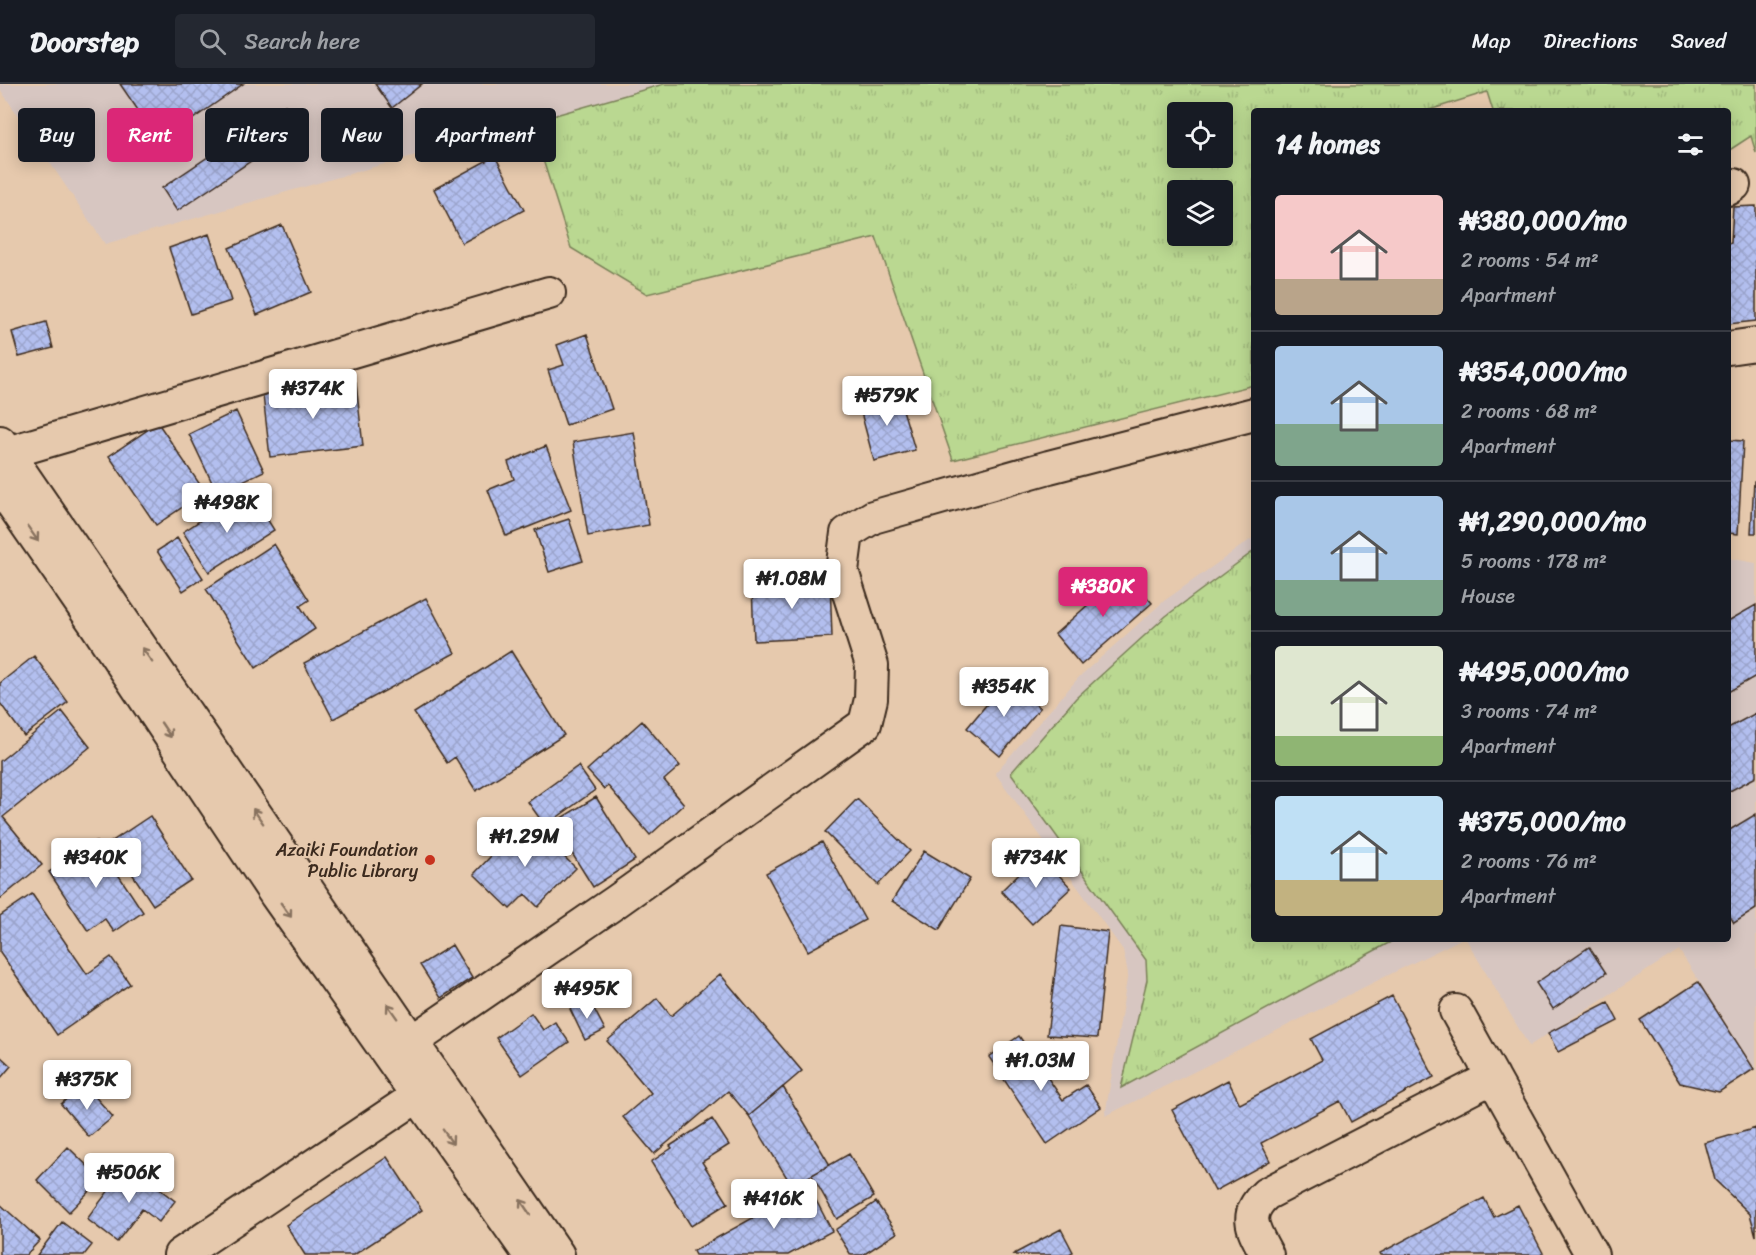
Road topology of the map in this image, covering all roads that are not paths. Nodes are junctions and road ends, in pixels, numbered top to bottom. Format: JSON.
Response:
{"nodes":[{"id":1,"x":549,"y":293,"type":"dead end"},
{"id":2,"x":1756,"y":344,"type":"edge"},
{"id":3,"x":1731,"y":348,"type":"edge"},
{"id":4,"x":1251,"y":415,"type":"edge"},
{"id":5,"x":3,"y":450,"type":"edge"},
{"id":6,"x":0,"y":486,"type":"edge"},
{"id":7,"x":1456,"y":1011,"type":"dead end"},
{"id":8,"x":402,"y":1048,"type":"junction"},
{"id":9,"x":1493,"y":1077,"type":"junction"},
{"id":10,"x":418,"y":1095,"type":"junction"},
{"id":11,"x":180,"y":1255,"type":"edge"},
{"id":12,"x":530,"y":1255,"type":"edge"},
{"id":13,"x":558,"y":1255,"type":"edge"},
{"id":14,"x":1267,"y":1255,"type":"edge"},
{"id":15,"x":1592,"y":1255,"type":"edge"}],
"edges":[{"from":1,"to":5,"type":"street"},
{"from":2,"to":3,"type":"street"},
{"from":4,"to":8,"type":"street"},
{"from":8,"to":5,"type":"street","one_way":true},
{"from":6,"to":8,"type":"street","one_way":true},
{"from":7,"to":9,"type":"street"},
{"from":8,"to":10,"type":"street"},
{"from":13,"to":8,"type":"street","one_way":true},
{"from":9,"to":14,"type":"street"},
{"from":9,"to":15,"type":"street"},
{"from":10,"to":11,"type":"street"},
{"from":10,"to":12,"type":"street","one_way":true}]}
